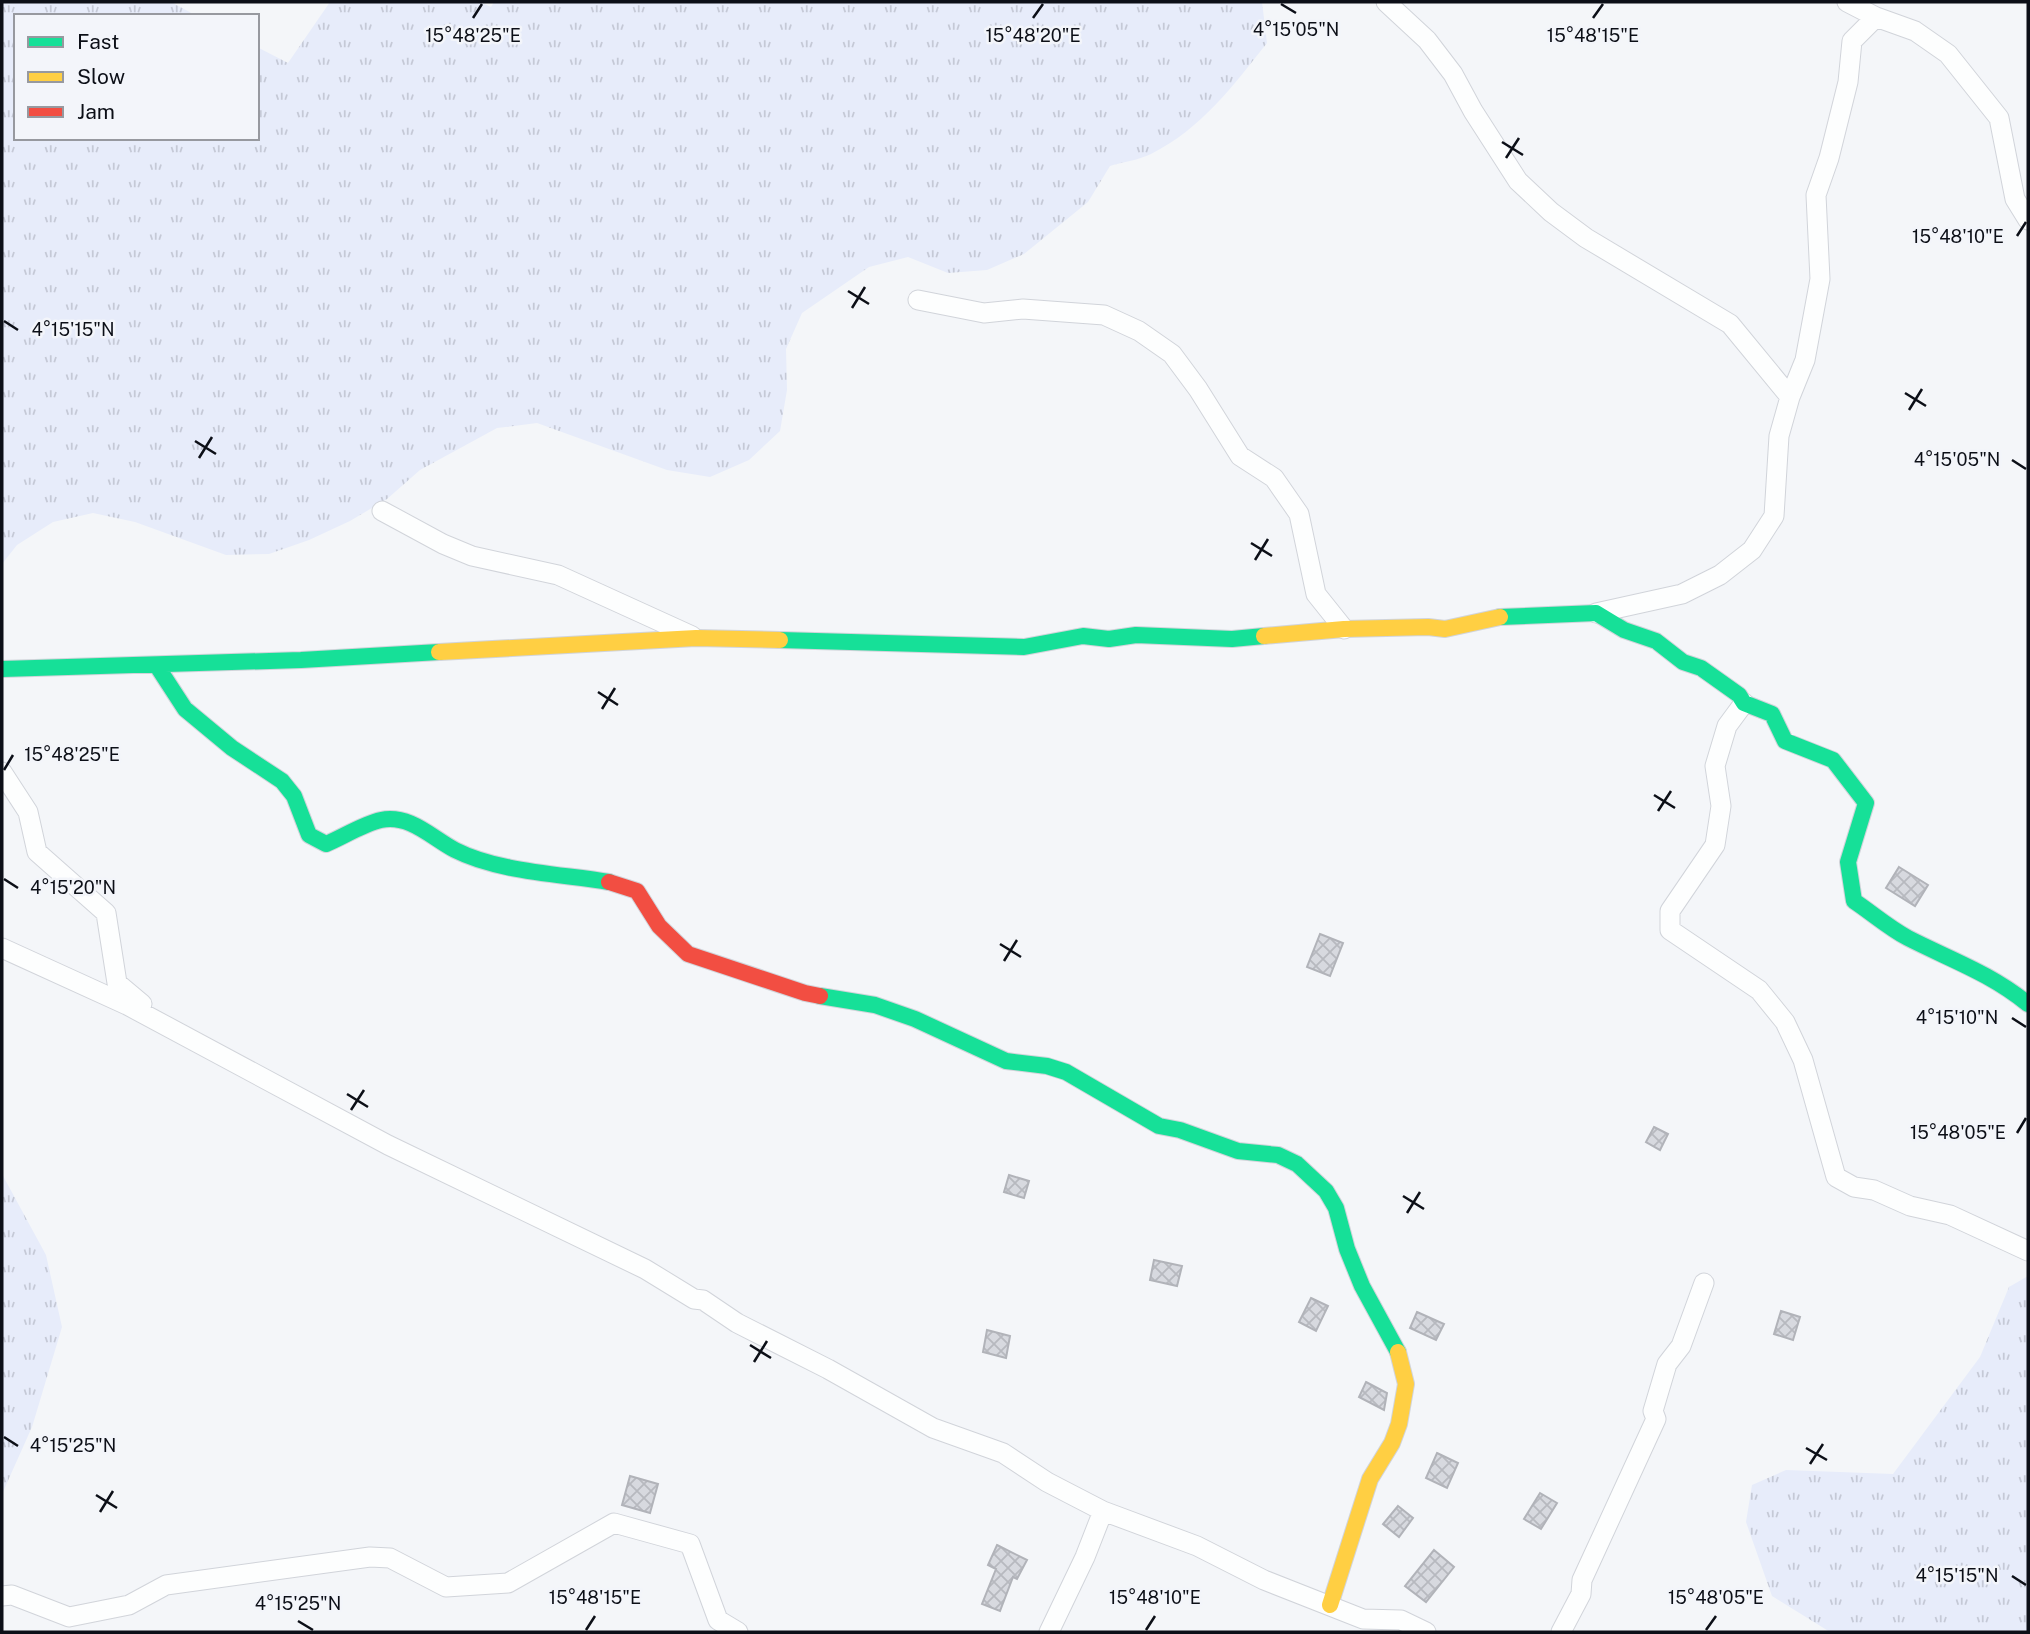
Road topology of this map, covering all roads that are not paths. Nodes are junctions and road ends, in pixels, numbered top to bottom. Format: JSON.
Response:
{"nodes":[{"id":1,"x":1386,"y":2,"type":"edge"},
{"id":2,"x":1847,"y":2,"type":"edge"},
{"id":3,"x":1876,"y":17,"type":"junction"},
{"id":4,"x":2028,"y":220,"type":"edge"},
{"id":5,"x":918,"y":300,"type":"dead end"},
{"id":6,"x":1790,"y":397,"type":"junction"},
{"id":7,"x":382,"y":511,"type":"dead end"},
{"id":8,"x":1596,"y":613,"type":"junction"},
{"id":9,"x":1344,"y":629,"type":"junction"},
{"id":10,"x":696,"y":638,"type":"junction"},
{"id":11,"x":157,"y":666,"type":"junction"},
{"id":12,"x":2,"y":669,"type":"edge"},
{"id":13,"x":1744,"y":703,"type":"junction"},
{"id":14,"x":2,"y":772,"type":"edge"},
{"id":15,"x":2,"y":948,"type":"edge"},
{"id":16,"x":2028,"y":1004,"type":"edge"},
{"id":17,"x":146,"y":1015,"type":"junction"},
{"id":18,"x":2028,"y":1251,"type":"edge"},
{"id":19,"x":1704,"y":1283,"type":"dead end"},
{"id":20,"x":1103,"y":1511,"type":"junction"},
{"id":21,"x":2,"y":1596,"type":"edge"},
{"id":22,"x":1331,"y":1605,"type":"junction"},
{"id":23,"x":738,"y":1632,"type":"edge"},
{"id":24,"x":1049,"y":1632,"type":"edge"},
{"id":25,"x":1426,"y":1632,"type":"edge"},
{"id":26,"x":1561,"y":1632,"type":"edge"}],
"edges":[{"from":1,"to":6,"type":"street"},
{"from":2,"to":3,"type":"street"},
{"from":3,"to":4,"type":"street"},
{"from":3,"to":6,"type":"street"},
{"from":5,"to":9,"type":"street"},
{"from":6,"to":8,"type":"street"},
{"from":7,"to":10,"type":"street"},
{"from":8,"to":9,"type":"street"},
{"from":8,"to":13,"type":"street"},
{"from":9,"to":10,"type":"street"},
{"from":10,"to":11,"type":"street"},
{"from":11,"to":12,"type":"street"},
{"from":11,"to":22,"type":"street"},
{"from":13,"to":16,"type":"street"},
{"from":13,"to":18,"type":"street"},
{"from":14,"to":17,"type":"street"},
{"from":15,"to":17,"type":"street"},
{"from":17,"to":20,"type":"street"},
{"from":19,"to":26,"type":"street"},
{"from":20,"to":22,"type":"street"},
{"from":20,"to":24,"type":"street"},
{"from":21,"to":23,"type":"street"},
{"from":22,"to":25,"type":"street"}]}
